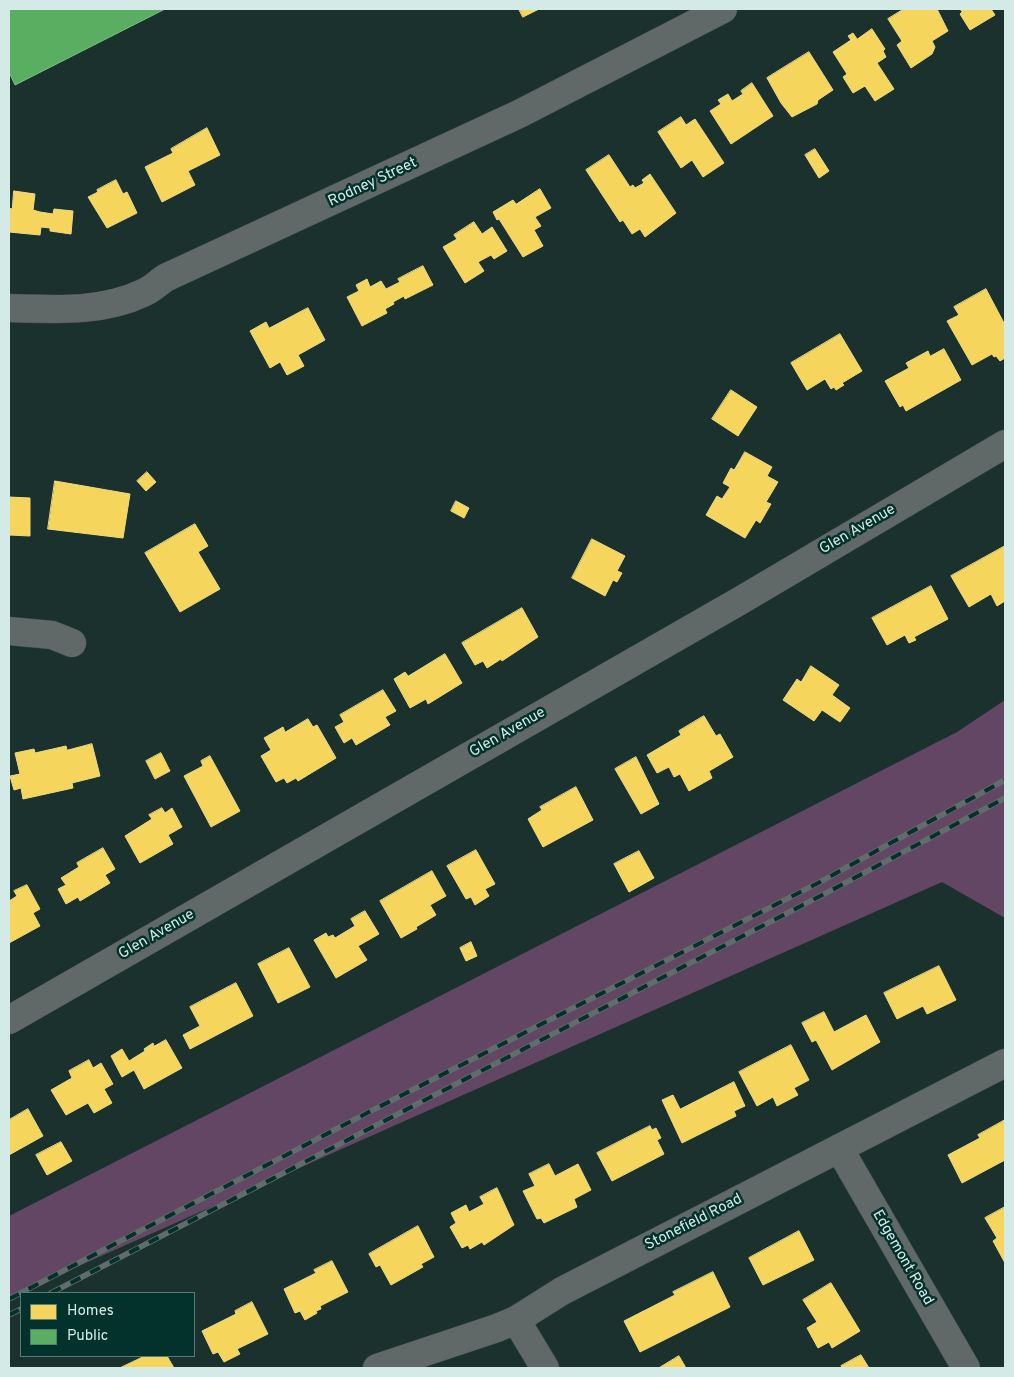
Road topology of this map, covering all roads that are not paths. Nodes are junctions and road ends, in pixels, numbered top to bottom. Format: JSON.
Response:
{"nodes":[{"id":1,"x":723,"y":9,"type":"edge"},
{"id":2,"x":9,"y":308,"type":"edge"},
{"id":3,"x":1005,"y":444,"type":"edge"},
{"id":4,"x":9,"y":631,"type":"edge"},
{"id":5,"x":72,"y":643,"type":"dead end"},
{"id":6,"x":9,"y":1020,"type":"edge"},
{"id":7,"x":1005,"y":1063,"type":"edge"},
{"id":8,"x":839,"y":1148,"type":"junction"},
{"id":9,"x":516,"y":1320,"type":"junction"},
{"id":10,"x":377,"y":1368,"type":"edge"},
{"id":11,"x":545,"y":1368,"type":"edge"},
{"id":12,"x":966,"y":1368,"type":"edge"}],
"edges":[{"from":1,"to":2,"type":"street","name":"Rodney Street"},
{"from":3,"to":6,"type":"street","name":"Glen Avenue"},
{"from":4,"to":5,"type":"street"},
{"from":7,"to":8,"type":"street","name":"Stonefield Road"},
{"from":8,"to":9,"type":"street","name":"Stonefield Road"},
{"from":8,"to":12,"type":"street","name":"Edgemont Road"},
{"from":9,"to":10,"type":"street","name":"Stonefield Road"},
{"from":9,"to":11,"type":"street"}]}
